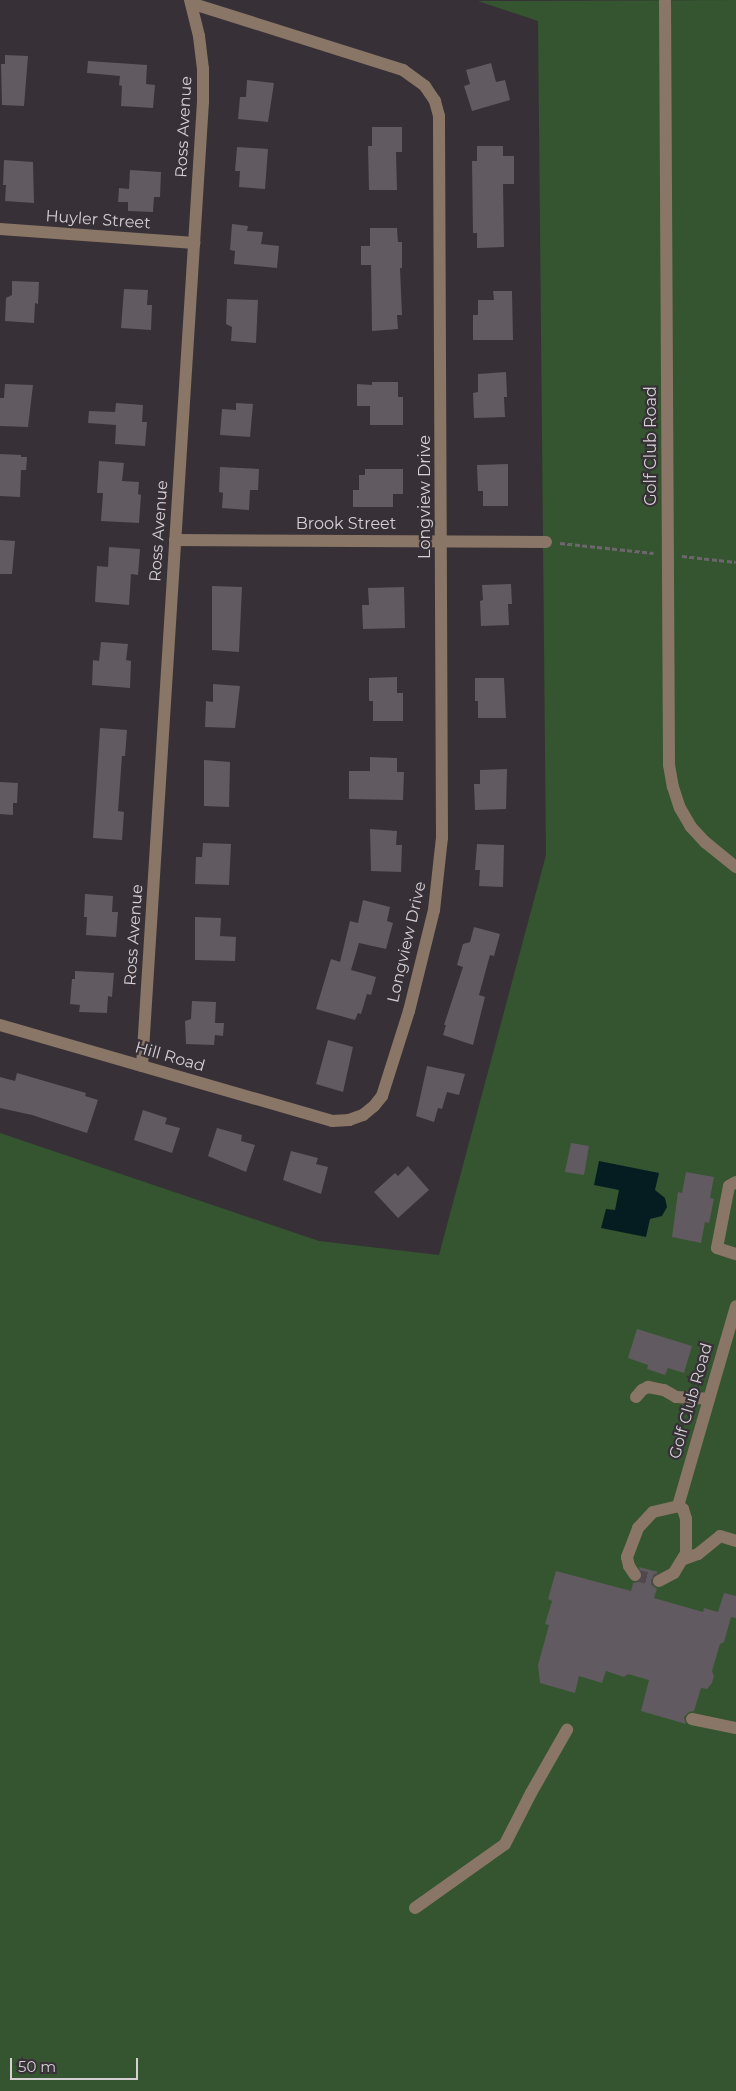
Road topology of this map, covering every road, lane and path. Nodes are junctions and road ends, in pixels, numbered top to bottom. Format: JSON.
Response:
{"nodes":[{"id":1,"x":665,"y":0,"type":"edge"},
{"id":2,"x":190,"y":1,"type":"edge"},
{"id":3,"x":0,"y":229,"type":"edge"},
{"id":4,"x":194,"y":243,"type":"junction"},
{"id":5,"x":175,"y":540,"type":"junction"},
{"id":6,"x":441,"y":541,"type":"junction"},
{"id":7,"x":548,"y":542,"type":"joint"},
{"id":8,"x":658,"y":554,"type":"dead end"},
{"id":9,"x":677,"y":556,"type":"dead end"},
{"id":10,"x":736,"y":562,"type":"edge"},
{"id":11,"x":736,"y":866,"type":"edge"},
{"id":12,"x":0,"y":1025,"type":"edge"},
{"id":13,"x":142,"y":1066,"type":"junction"},
{"id":14,"x":332,"y":1121,"type":"joint"},
{"id":15,"x":736,"y":1182,"type":"edge"},
{"id":16,"x":736,"y":1254,"type":"edge"},
{"id":17,"x":736,"y":1306,"type":"edge"},
{"id":18,"x":732,"y":1332,"type":"edge"},
{"id":19,"x":636,"y":1397,"type":"dead end"},
{"id":20,"x":708,"y":1399,"type":"junction"},
{"id":21,"x":678,"y":1506,"type":"junction"},
{"id":22,"x":736,"y":1541,"type":"edge"},
{"id":23,"x":684,"y":1559,"type":"junction"},
{"id":24,"x":635,"y":1575,"type":"dead end"},
{"id":25,"x":659,"y":1581,"type":"dead end"},
{"id":26,"x":692,"y":1719,"type":"dead end"},
{"id":27,"x":736,"y":1728,"type":"edge"},
{"id":28,"x":567,"y":1730,"type":"dead end"},
{"id":29,"x":415,"y":1908,"type":"dead end"}],
"edges":[{"from":1,"to":11,"type":"street","name":"Golf Club Road"},
{"from":2,"to":4,"type":"street","name":"Ross Avenue"},
{"from":2,"to":6,"type":"street","name":"Longview Drive"},
{"from":3,"to":4,"type":"street","name":"Huyler Street"},
{"from":4,"to":5,"type":"street","name":"Ross Avenue"},
{"from":5,"to":6,"type":"street","name":"Brook Street"},
{"from":5,"to":13,"type":"street","name":"Ross Avenue"},
{"from":6,"to":7,"type":"street","name":"Brook Street"},
{"from":6,"to":14,"type":"street","name":"Longview Drive"},
{"from":7,"to":8,"type":"path"},
{"from":9,"to":10,"type":"path"},
{"from":12,"to":13,"type":"street","name":"Hill Road"},
{"from":13,"to":14,"type":"street","name":"Hill Road"},
{"from":15,"to":16,"type":"street"},
{"from":17,"to":18,"type":"street","name":"Golf Club Road"},
{"from":18,"to":20,"type":"street","name":"Golf Club Road"},
{"from":19,"to":20,"type":"street"},
{"from":20,"to":21,"type":"street","name":"Golf Club Road"},
{"from":21,"to":23,"type":"street"},
{"from":21,"to":24,"type":"street"},
{"from":22,"to":23,"type":"street"},
{"from":23,"to":25,"type":"street"},
{"from":26,"to":27,"type":"street"},
{"from":28,"to":29,"type":"street"}]}
